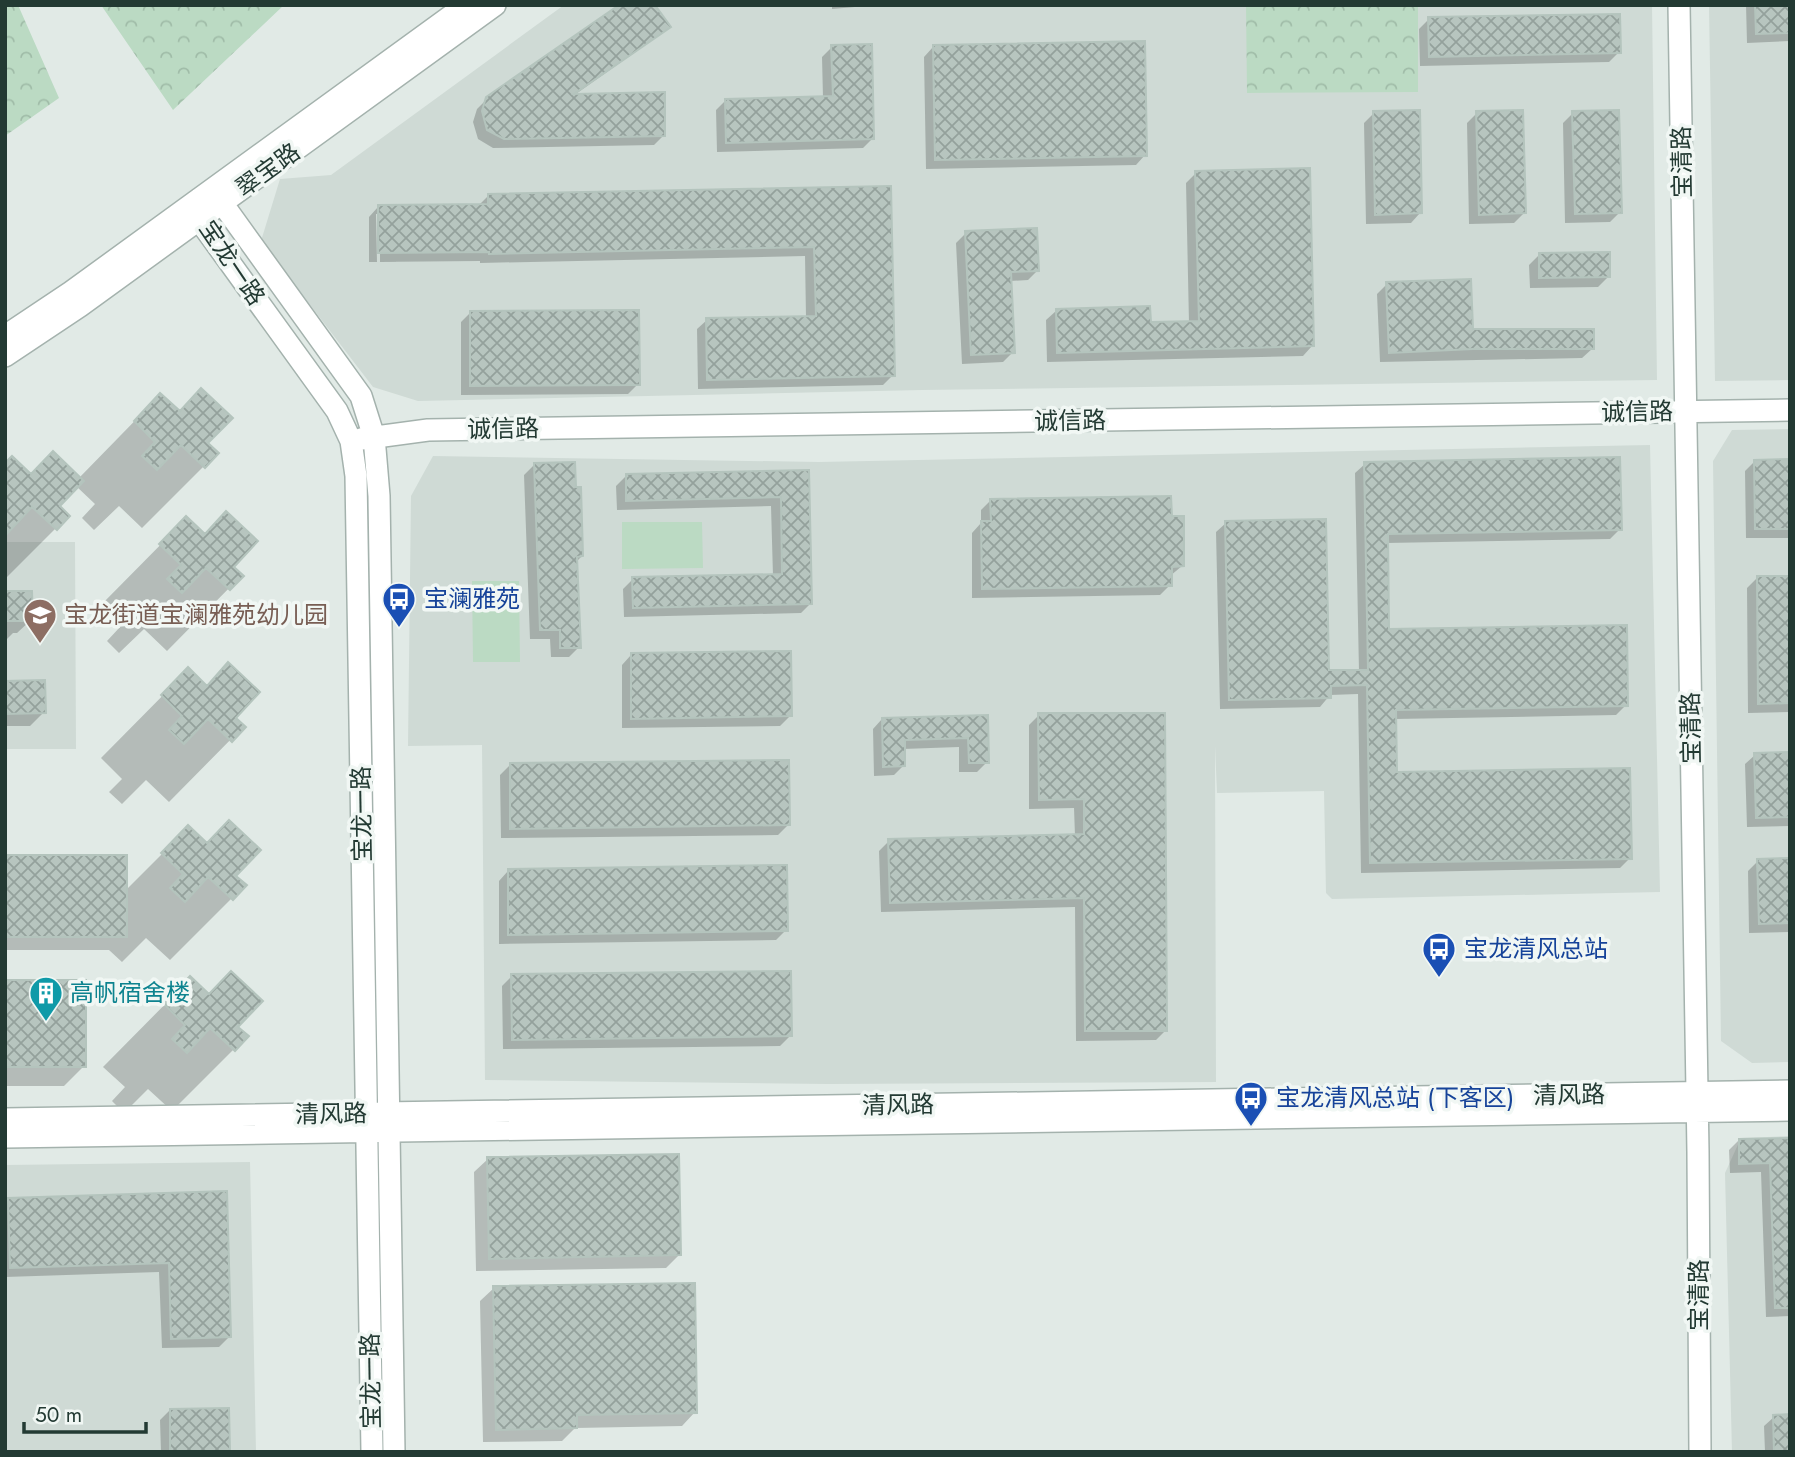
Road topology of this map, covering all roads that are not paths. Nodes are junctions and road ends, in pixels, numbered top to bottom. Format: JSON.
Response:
{"nodes":[{"id":1,"x":466,"y":5,"type":"edge"},
{"id":2,"x":495,"y":5,"type":"edge"},
{"id":3,"x":1679,"y":5,"type":"edge"},
{"id":4,"x":200,"y":198,"type":"junction"},
{"id":5,"x":222,"y":203,"type":"junction"},
{"id":6,"x":199,"y":220,"type":"junction"},
{"id":7,"x":5,"y":336,"type":"edge"},
{"id":8,"x":5,"y":356,"type":"edge"},
{"id":9,"x":1790,"y":410,"type":"edge"},
{"id":10,"x":1686,"y":411,"type":"junction"},
{"id":11,"x":374,"y":438,"type":"junction"},
{"id":12,"x":351,"y":441,"type":"junction"},
{"id":13,"x":1790,"y":1091,"type":"edge"},
{"id":14,"x":1697,"y":1102,"type":"junction"},
{"id":15,"x":1790,"y":1110,"type":"edge"},
{"id":16,"x":5,"y":1119,"type":"edge"},
{"id":17,"x":378,"y":1122,"type":"junction"},
{"id":18,"x":5,"y":1137,"type":"edge"},
{"id":19,"x":372,"y":1452,"type":"edge"},
{"id":20,"x":394,"y":1452,"type":"edge"},
{"id":21,"x":1700,"y":1452,"type":"edge"}],
"edges":[{"from":1,"to":4,"type":"street","name":"翠宝路"},
{"from":2,"to":5,"type":"street","name":"翠宝路"},
{"from":3,"to":10,"type":"street","name":"宝清路"},
{"from":4,"to":5,"type":"street","name":"宝龙一路"},
{"from":4,"to":6,"type":"street","name":"宝龙一路"},
{"from":4,"to":7,"type":"street","name":"翠宝路"},
{"from":5,"to":6,"type":"street","name":"翠宝路"},
{"from":5,"to":11,"type":"street","name":"宝龙一路"},
{"from":6,"to":8,"type":"street","name":"翠宝路"},
{"from":6,"to":12,"type":"street","name":"宝龙一路"},
{"from":9,"to":10,"type":"street","name":"诚信路"},
{"from":10,"to":11,"type":"street","name":"诚信路"},
{"from":10,"to":14,"type":"street","name":"宝清路"},
{"from":11,"to":12,"type":"street","name":"诚信路"},
{"from":11,"to":17,"type":"street","name":"宝龙一路"},
{"from":12,"to":17,"type":"street","name":"宝龙一路"},
{"from":13,"to":14,"type":"street","name":"清风路"},
{"from":14,"to":15,"type":"street","name":"清风路"},
{"from":14,"to":17,"type":"street","name":"清风路"},
{"from":14,"to":21,"type":"street","name":"宝清路"},
{"from":16,"to":17,"type":"street","name":"清风路"},
{"from":17,"to":18,"type":"street","name":"清风路"},
{"from":17,"to":19,"type":"street","name":"宝龙一路"},
{"from":17,"to":20,"type":"street","name":"宝龙一路"}]}
